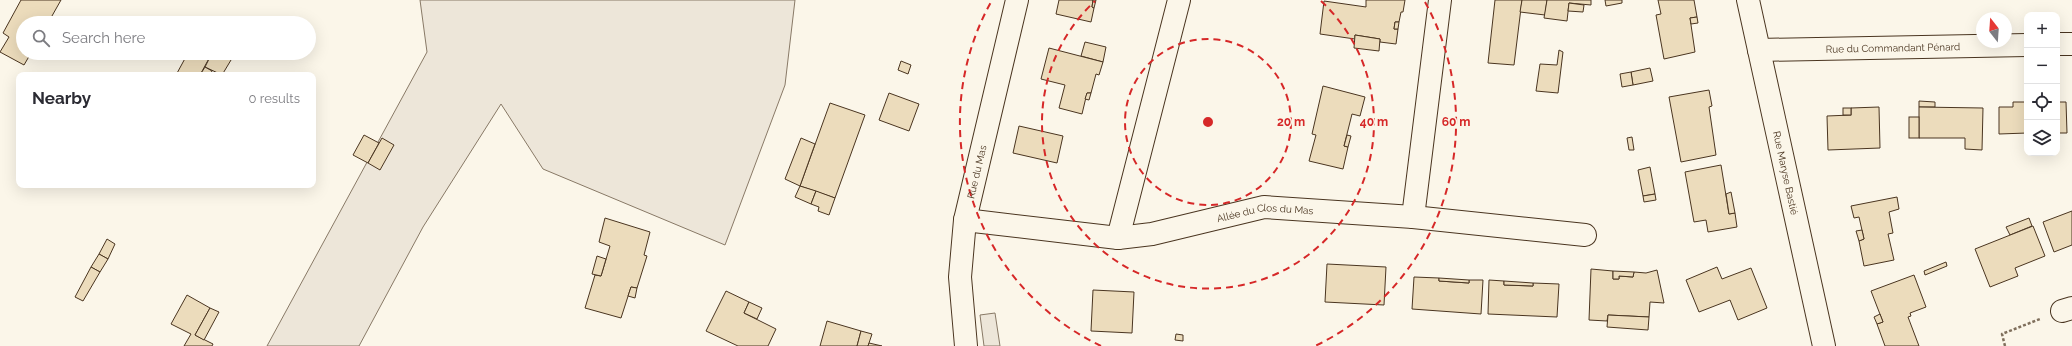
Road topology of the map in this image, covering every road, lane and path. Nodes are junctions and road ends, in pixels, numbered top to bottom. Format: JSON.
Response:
{"nodes":[{"id":1,"x":1017,"y":0,"type":"edge"},
{"id":2,"x":1179,"y":0,"type":"edge"},
{"id":3,"x":1440,"y":0,"type":"edge"},
{"id":4,"x":1748,"y":0,"type":"edge"},
{"id":5,"x":2024,"y":44,"type":"edge"},
{"id":6,"x":2060,"y":44,"type":"edge"},
{"id":7,"x":2072,"y":44,"type":"edge"},
{"id":8,"x":1760,"y":50,"type":"junction"},
{"id":9,"x":1414,"y":217,"type":"junction"},
{"id":10,"x":965,"y":220,"type":"junction"},
{"id":11,"x":1585,"y":235,"type":"dead end"},
{"id":12,"x":1118,"y":238,"type":"junction"},
{"id":13,"x":2067,"y":309,"type":"edge"},
{"id":14,"x":966,"y":346,"type":"edge"},
{"id":15,"x":1824,"y":346,"type":"edge"},
{"id":16,"x":2005,"y":346,"type":"edge"}],
"edges":[{"from":1,"to":10,"type":"street","name":"Rue du Mas"},
{"from":2,"to":12,"type":"street"},
{"from":3,"to":9,"type":"street"},
{"from":4,"to":8,"type":"street","name":"Rue Maryse Bastié"},
{"from":5,"to":8,"type":"street","name":"Rue du Commandant Pénard"},
{"from":6,"to":7,"type":"street"},
{"from":8,"to":15,"type":"street","name":"Rue Maryse Bastié"},
{"from":9,"to":11,"type":"street","name":"Allée du Clos du Mas"},
{"from":9,"to":12,"type":"street","name":"Allée du Clos du Mas"},
{"from":10,"to":12,"type":"street","name":"Allée du Clos du Mas"},
{"from":10,"to":14,"type":"street","name":"Rue du Mas"},
{"from":13,"to":16,"type":"path"}]}
